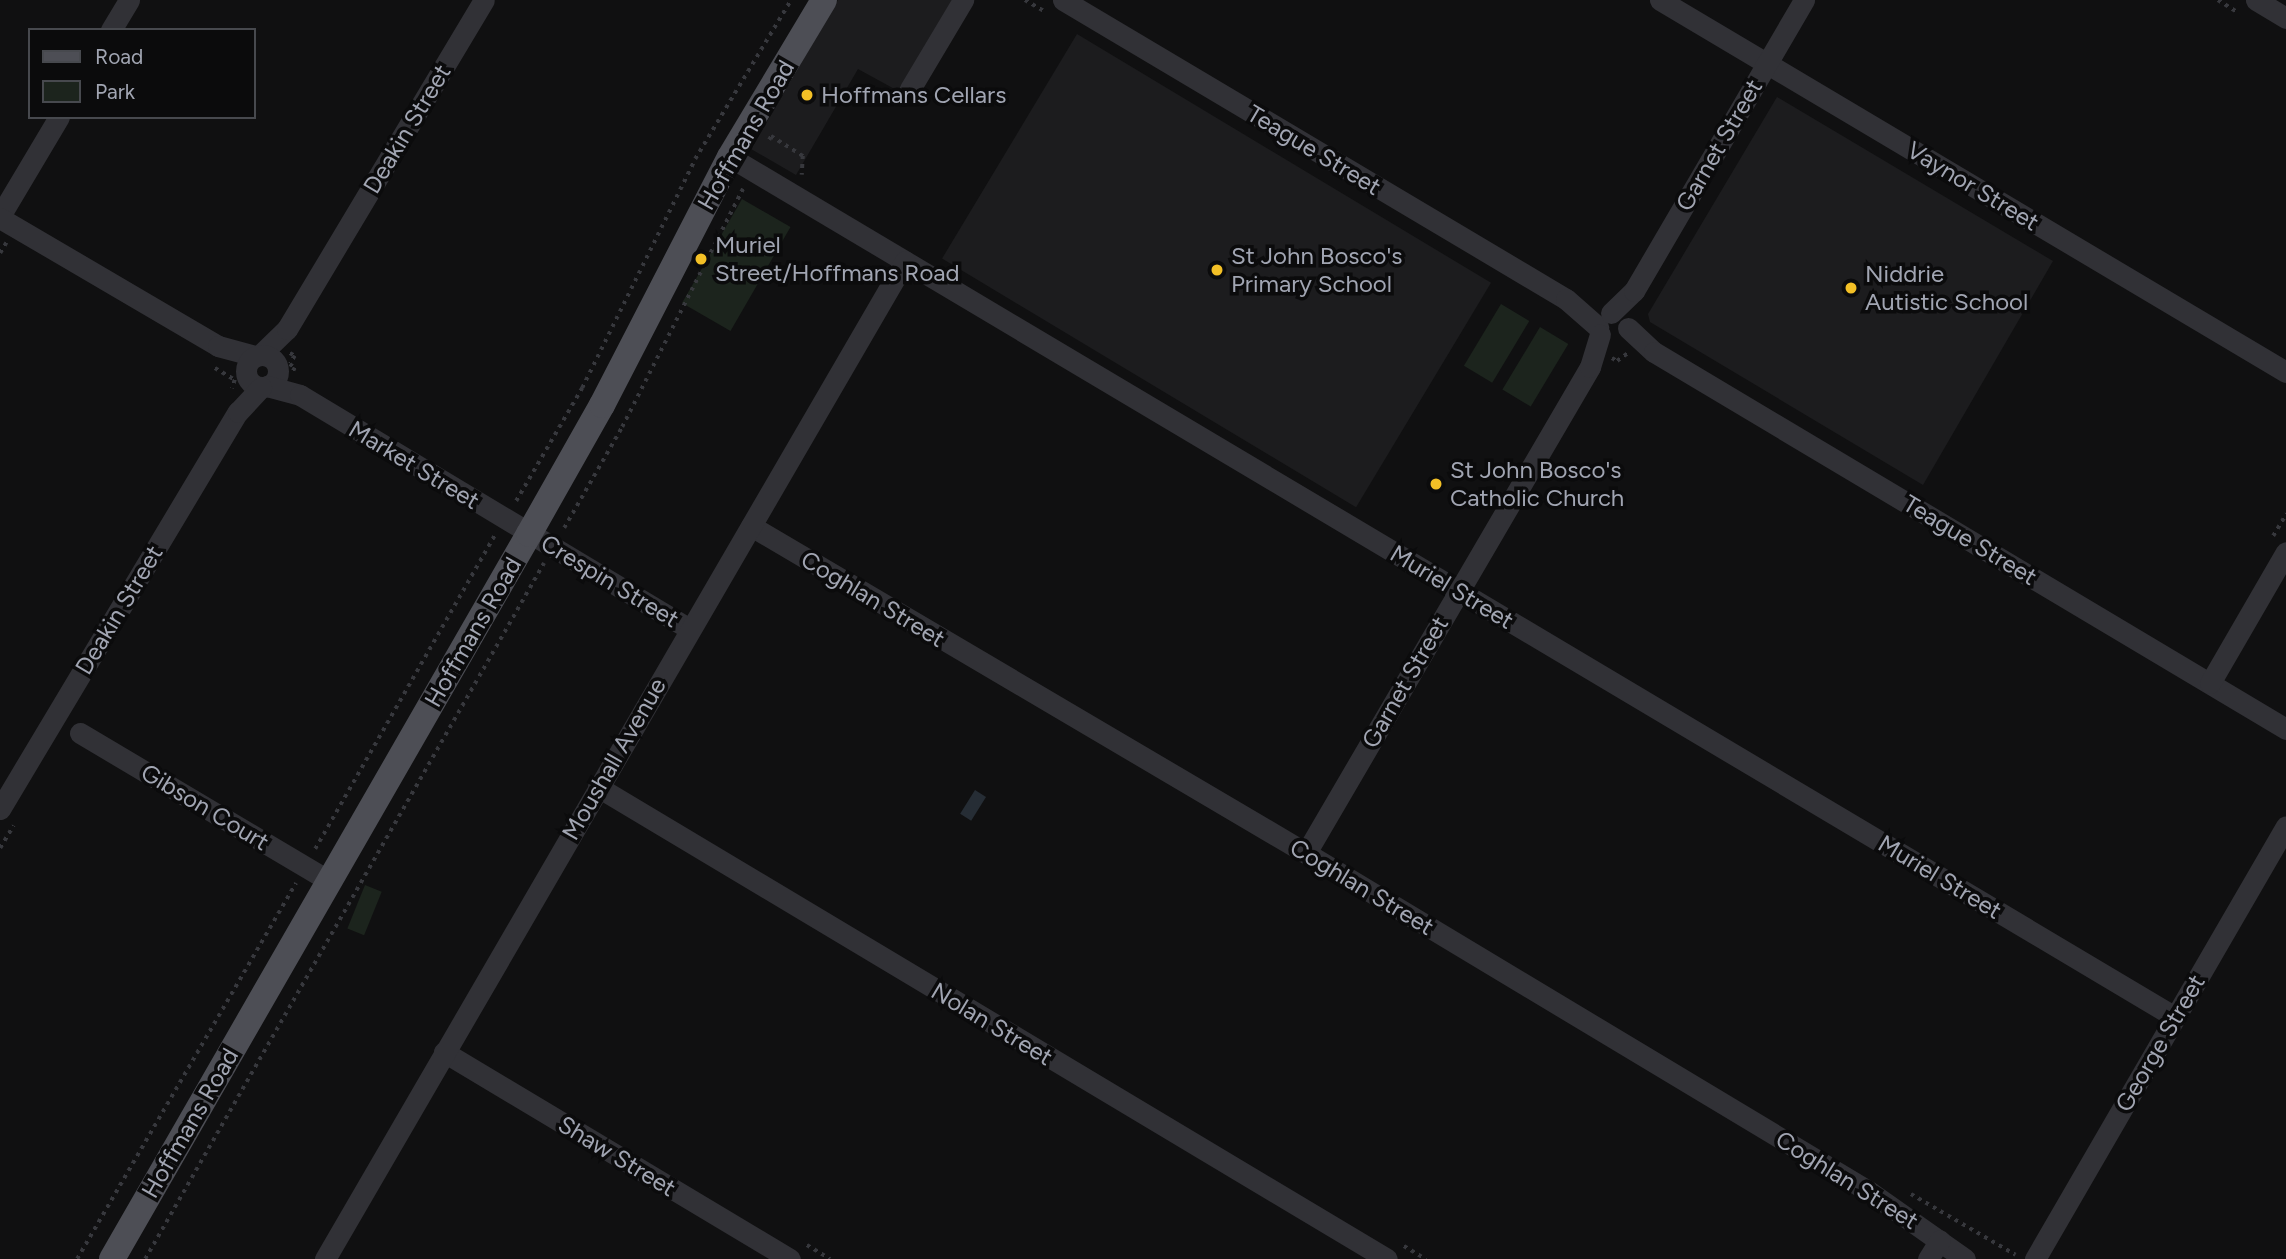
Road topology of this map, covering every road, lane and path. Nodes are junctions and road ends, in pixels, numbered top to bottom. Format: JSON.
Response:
{"nodes":[{"id":1,"x":129,"y":0,"type":"edge"},
{"id":2,"x":484,"y":0,"type":"edge"},
{"id":3,"x":791,"y":0,"type":"edge"},
{"id":4,"x":824,"y":0,"type":"edge"},
{"id":5,"x":963,"y":0,"type":"edge"},
{"id":6,"x":1063,"y":0,"type":"edge"},
{"id":7,"x":1660,"y":0,"type":"edge"},
{"id":8,"x":1804,"y":0,"type":"edge"},
{"id":9,"x":2256,"y":0,"type":"edge"},
{"id":10,"x":2286,"y":18,"type":"edge"},
{"id":11,"x":112,"y":28,"type":"edge"},
{"id":12,"x":1767,"y":63,"type":"junction"},
{"id":13,"x":910,"y":89,"type":"dead end"},
{"id":14,"x":58,"y":119,"type":"edge"},
{"id":15,"x":730,"y":157,"type":"junction"},
{"id":16,"x":744,"y":187,"type":"dead end"},
{"id":17,"x":0,"y":217,"type":"edge"},
{"id":18,"x":6,"y":243,"type":"dead end"},
{"id":19,"x":0,"y":253,"type":"edge"},
{"id":20,"x":905,"y":261,"type":"junction"},
{"id":21,"x":1613,"y":328,"type":"junction"},
{"id":22,"x":261,"y":371,"type":"junction"},
{"id":23,"x":2286,"y":372,"type":"edge"},
{"id":24,"x":516,"y":501,"type":"dead end"},
{"id":25,"x":751,"y":526,"type":"junction"},
{"id":26,"x":484,"y":529,"type":"dead end"},
{"id":27,"x":529,"y":534,"type":"junction"},
{"id":28,"x":553,"y":548,"type":"junction"},
{"id":29,"x":2286,"y":552,"type":"edge"},
{"id":30,"x":1459,"y":591,"type":"junction"},
{"id":31,"x":690,"y":629,"type":"junction"},
{"id":32,"x":2210,"y":684,"type":"junction"},
{"id":33,"x":2286,"y":729,"type":"edge"},
{"id":34,"x":80,"y":733,"type":"dead end"},
{"id":35,"x":598,"y":788,"type":"junction"},
{"id":36,"x":7,"y":817,"type":"edge"},
{"id":37,"x":2286,"y":826,"type":"edge"},
{"id":38,"x":0,"y":848,"type":"edge"},
{"id":39,"x":1306,"y":853,"type":"junction"},
{"id":40,"x":310,"y":858,"type":"junction"},
{"id":41,"x":329,"y":881,"type":"junction"},
{"id":42,"x":2175,"y":1017,"type":"junction"},
{"id":43,"x":444,"y":1052,"type":"junction"},
{"id":44,"x":1907,"y":1191,"type":"dead end"},
{"id":45,"x":1940,"y":1240,"type":"junction"},
{"id":46,"x":2029,"y":1256,"type":"edge"},
{"id":47,"x":77,"y":1259,"type":"edge"},
{"id":48,"x":112,"y":1259,"type":"edge"},
{"id":49,"x":145,"y":1259,"type":"edge"},
{"id":50,"x":325,"y":1259,"type":"edge"},
{"id":51,"x":790,"y":1259,"type":"edge"},
{"id":52,"x":1387,"y":1259,"type":"edge"},
{"id":53,"x":1928,"y":1259,"type":"edge"},
{"id":54,"x":1965,"y":1259,"type":"edge"}],
"edges":[{"from":1,"to":11,"type":"street"},
{"from":2,"to":22,"type":"street","name":"Deakin Street"},
{"from":3,"to":24,"type":"path"},
{"from":4,"to":15,"type":"main road","name":"Hoffmans Road"},
{"from":5,"to":13,"type":"street"},
{"from":6,"to":21,"type":"street","name":"Teague Street"},
{"from":7,"to":12,"type":"street","name":"Vaynor Street"},
{"from":8,"to":12,"type":"street","name":"Garnet Street"},
{"from":9,"to":10,"type":"street"},
{"from":12,"to":21,"type":"street","name":"Garnet Street"},
{"from":12,"to":23,"type":"street","name":"Vaynor Street"},
{"from":14,"to":17,"type":"street"},
{"from":15,"to":20,"type":"street","name":"Muriel Street"},
{"from":15,"to":27,"type":"main road","name":"Hoffmans Road"},
{"from":16,"to":28,"type":"path"},
{"from":17,"to":22,"type":"street","name":"Market Street"},
{"from":18,"to":19,"type":"path"},
{"from":20,"to":25,"type":"street","name":"Moushall Avenue"},
{"from":20,"to":30,"type":"street","name":"Muriel Street"},
{"from":21,"to":30,"type":"street","name":"Garnet Street"},
{"from":21,"to":32,"type":"street","name":"Teague Street"},
{"from":22,"to":27,"type":"street","name":"Market Street"},
{"from":22,"to":36,"type":"street","name":"Deakin Street"},
{"from":25,"to":31,"type":"street","name":"Moushall Avenue"},
{"from":25,"to":39,"type":"street","name":"Coghlan Street"},
{"from":26,"to":40,"type":"path"},
{"from":27,"to":28,"type":"street","name":"Crespin Street"},
{"from":27,"to":41,"type":"main road","name":"Hoffmans Road"},
{"from":28,"to":31,"type":"street","name":"Crespin Street"},
{"from":28,"to":49,"type":"path"},
{"from":29,"to":32,"type":"street"},
{"from":30,"to":39,"type":"street","name":"Garnet Street"},
{"from":30,"to":42,"type":"street","name":"Muriel Street"},
{"from":31,"to":35,"type":"street","name":"Moushall Avenue"},
{"from":32,"to":33,"type":"street","name":"Teague Street"},
{"from":34,"to":40,"type":"street","name":"Gibson Court"},
{"from":35,"to":43,"type":"street","name":"Moushall Avenue"},
{"from":35,"to":52,"type":"street","name":"Nolan Street"},
{"from":36,"to":38,"type":"path"},
{"from":37,"to":42,"type":"street","name":"George Street"},
{"from":39,"to":45,"type":"street","name":"Coghlan Street"},
{"from":40,"to":41,"type":"street","name":"Gibson Court"},
{"from":40,"to":47,"type":"path"},
{"from":41,"to":48,"type":"main road","name":"Hoffmans Road"},
{"from":42,"to":46,"type":"street","name":"George Street"},
{"from":43,"to":50,"type":"street","name":"Moushall Avenue"},
{"from":43,"to":51,"type":"street","name":"Shaw Street"},
{"from":44,"to":46,"type":"path"},
{"from":45,"to":53,"type":"street"},
{"from":45,"to":54,"type":"street","name":"Coghlan Street"}]}
